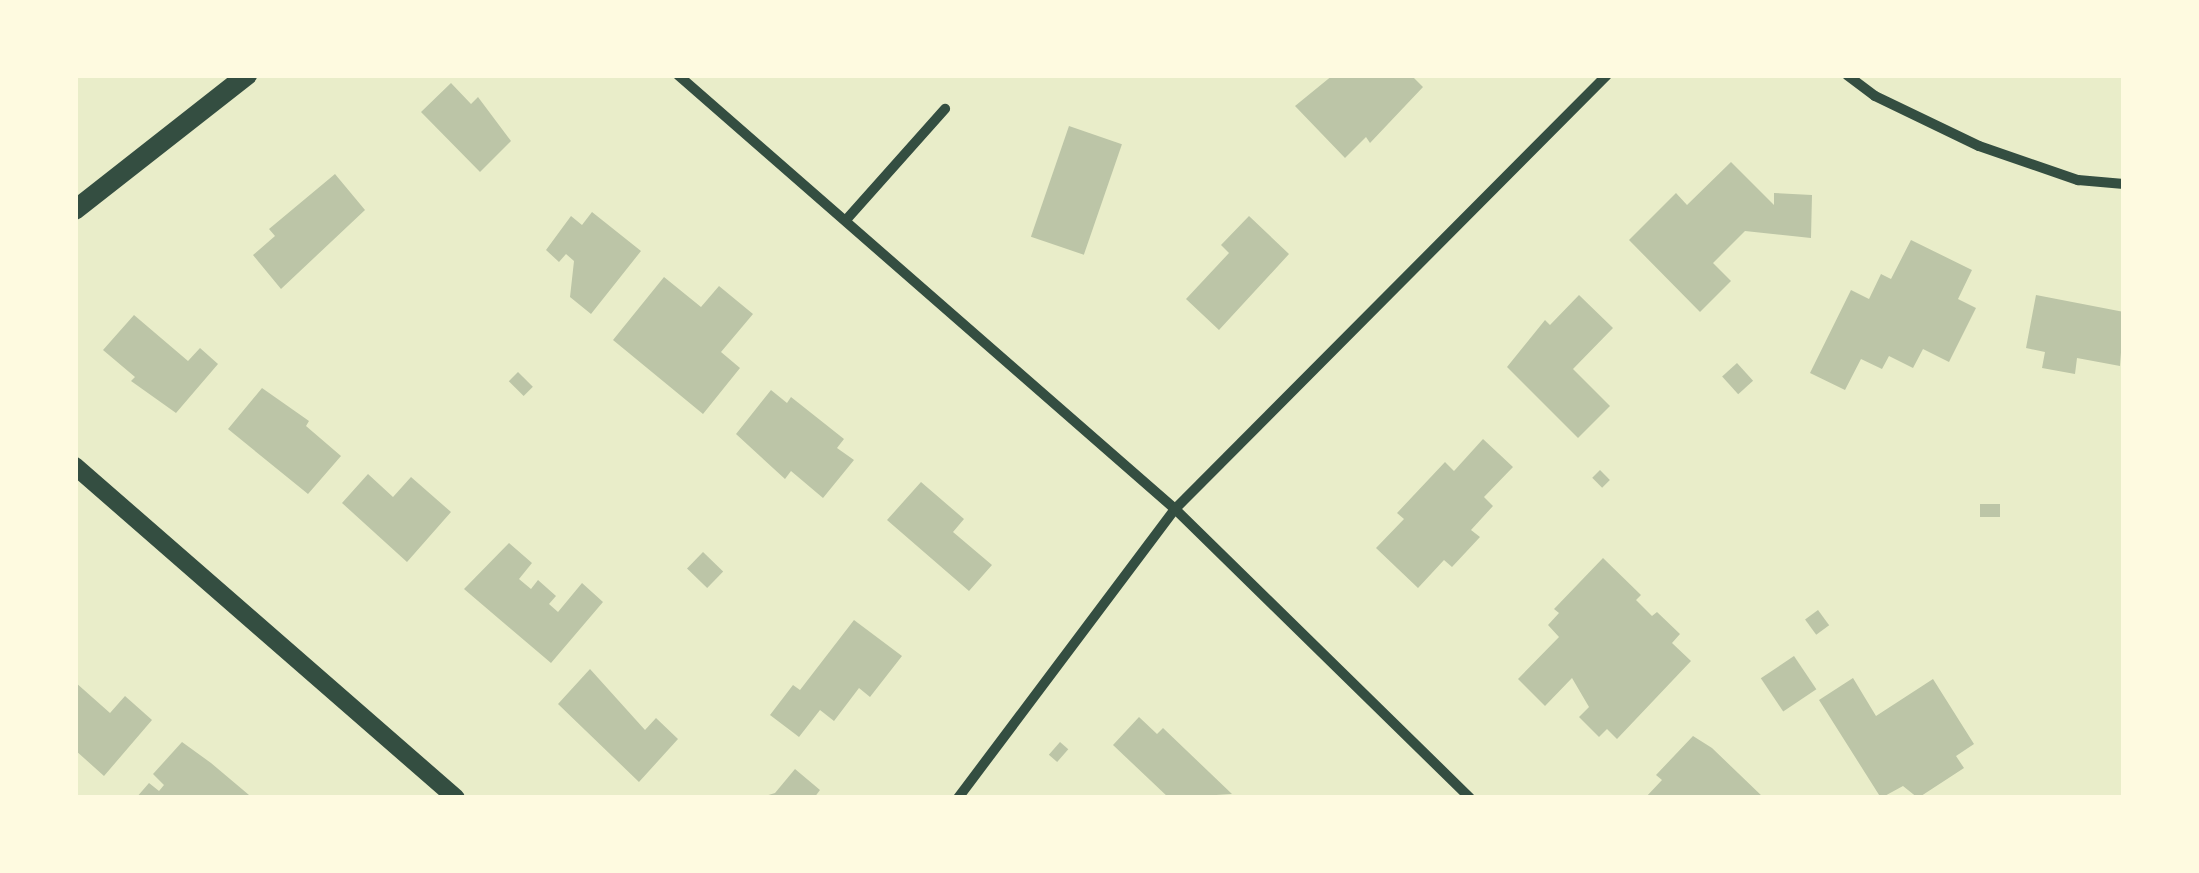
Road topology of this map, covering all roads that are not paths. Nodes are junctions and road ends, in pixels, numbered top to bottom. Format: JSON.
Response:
{"nodes":[{"id":1,"x":248,"y":75,"type":"edge"},
{"id":2,"x":678,"y":75,"type":"edge"},
{"id":3,"x":1607,"y":75,"type":"edge"},
{"id":4,"x":1847,"y":75,"type":"edge"},
{"id":5,"x":945,"y":109,"type":"dead end"},
{"id":6,"x":2124,"y":184,"type":"edge"},
{"id":7,"x":75,"y":210,"type":"edge"},
{"id":8,"x":846,"y":220,"type":"junction"},
{"id":9,"x":75,"y":466,"type":"edge"},
{"id":10,"x":1174,"y":508,"type":"junction"},
{"id":11,"x":456,"y":798,"type":"edge"},
{"id":12,"x":958,"y":798,"type":"edge"},
{"id":13,"x":1470,"y":798,"type":"edge"}],
"edges":[{"from":1,"to":7,"type":"main road"},
{"from":2,"to":8,"type":"street"},
{"from":3,"to":10,"type":"street"},
{"from":4,"to":6,"type":"street"},
{"from":5,"to":8,"type":"street"},
{"from":8,"to":10,"type":"street"},
{"from":9,"to":11,"type":"street"},
{"from":10,"to":12,"type":"street"},
{"from":10,"to":13,"type":"street"}]}
